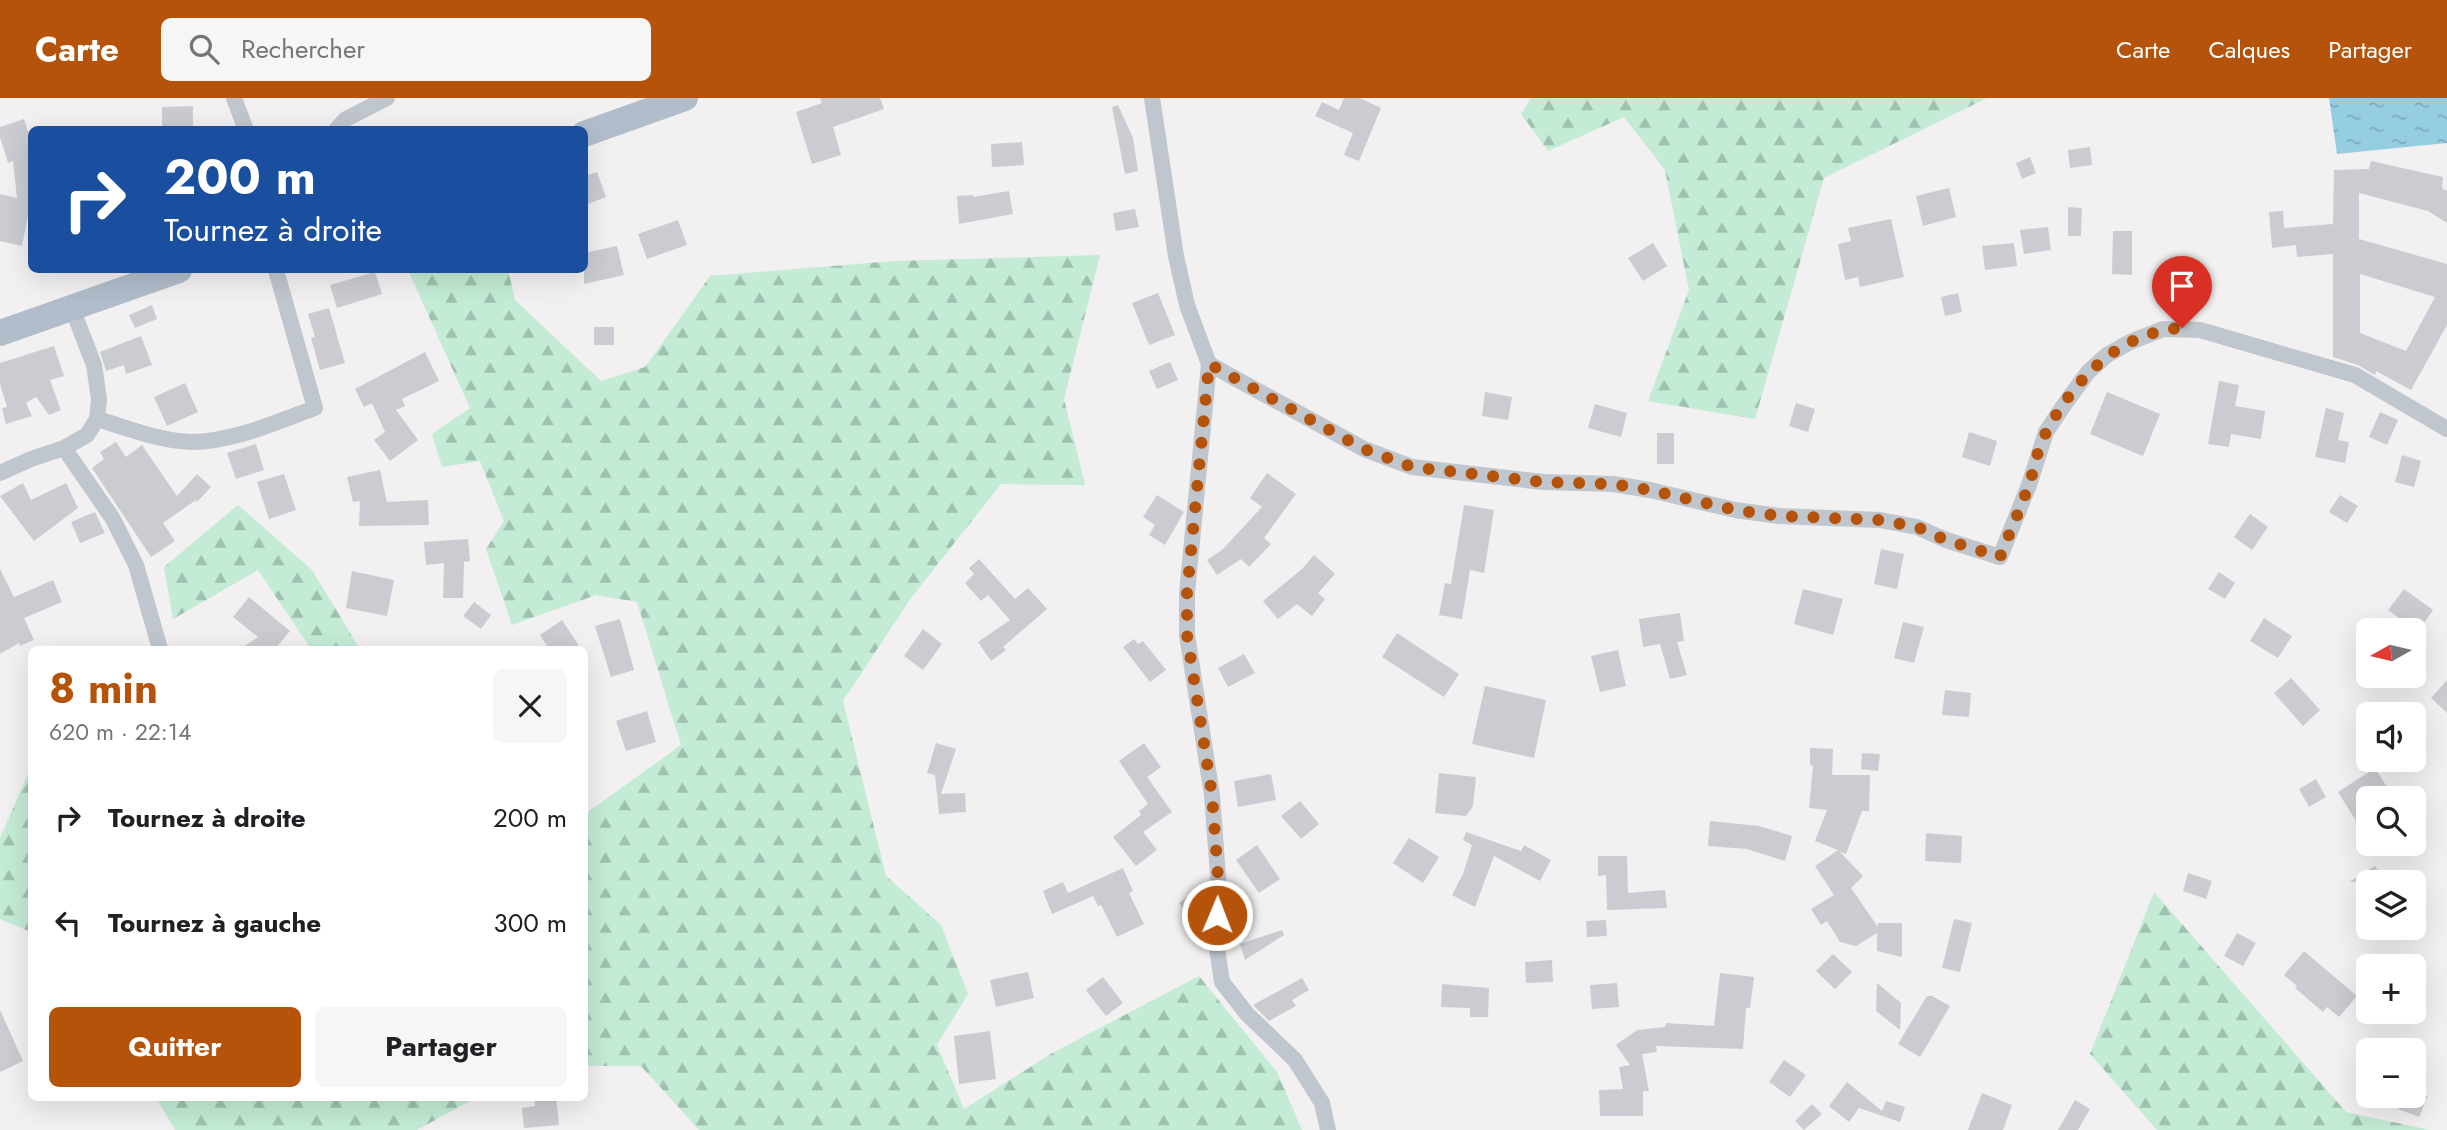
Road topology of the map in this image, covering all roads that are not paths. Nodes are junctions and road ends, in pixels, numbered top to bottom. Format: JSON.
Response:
{"nodes":[{"id":1,"x":234,"y":98,"type":"edge"},
{"id":2,"x":387,"y":98,"type":"edge"},
{"id":3,"x":685,"y":98,"type":"edge"},
{"id":4,"x":1152,"y":98,"type":"edge"},
{"id":5,"x":244,"y":126,"type":"edge"},
{"id":6,"x":339,"y":126,"type":"edge"},
{"id":7,"x":588,"y":133,"type":"edge"},
{"id":8,"x":171,"y":273,"type":"edge"},
{"id":9,"x":277,"y":273,"type":"edge"},
{"id":10,"x":72,"y":308,"type":"junction"},
{"id":11,"x":0,"y":333,"type":"edge"},
{"id":12,"x":1209,"y":364,"type":"junction"},
{"id":13,"x":97,"y":419,"type":"junction"},
{"id":14,"x":2447,"y":429,"type":"edge"},
{"id":15,"x":64,"y":448,"type":"junction"},
{"id":16,"x":0,"y":473,"type":"edge"},
{"id":17,"x":159,"y":646,"type":"edge"},
{"id":18,"x":1328,"y":1130,"type":"edge"}],
"edges":[{"from":1,"to":5,"type":"street"},
{"from":2,"to":6,"type":"street"},
{"from":3,"to":7,"type":"main road"},
{"from":4,"to":12,"type":"street"},
{"from":8,"to":10,"type":"main road"},
{"from":9,"to":13,"type":"street"},
{"from":10,"to":11,"type":"main road"},
{"from":10,"to":13,"type":"street"},
{"from":12,"to":14,"type":"street"},
{"from":12,"to":18,"type":"street"},
{"from":13,"to":15,"type":"street"},
{"from":15,"to":16,"type":"street"},
{"from":15,"to":17,"type":"street"}]}
